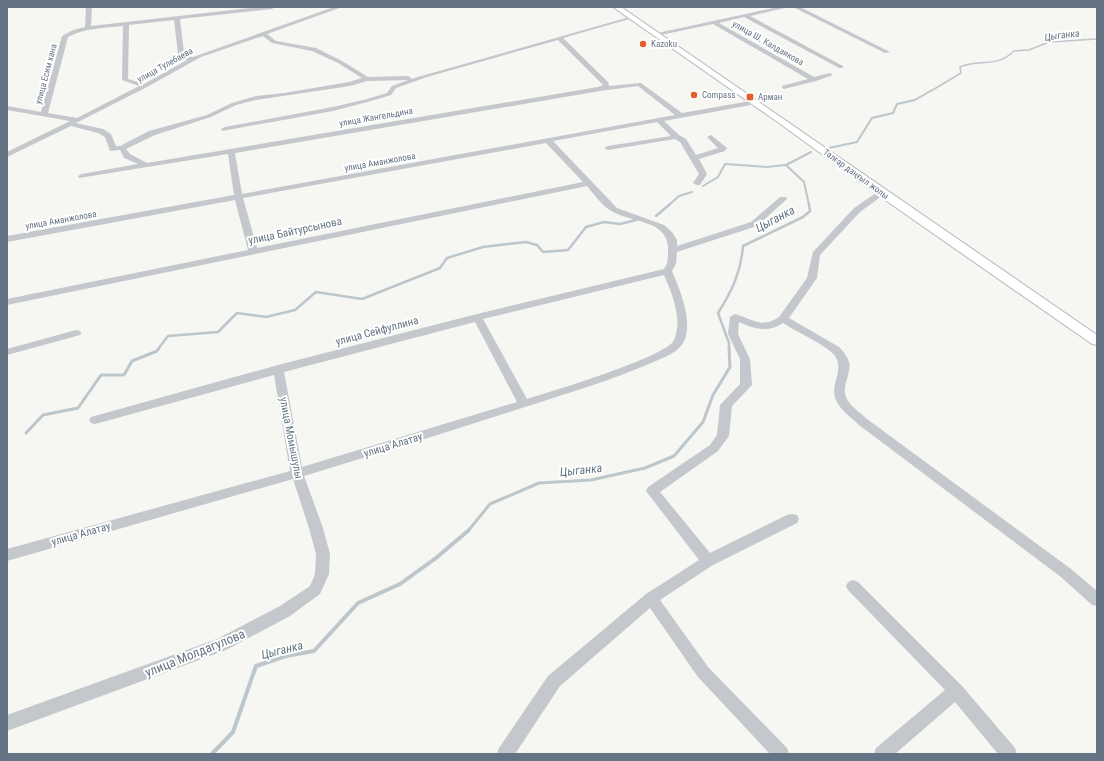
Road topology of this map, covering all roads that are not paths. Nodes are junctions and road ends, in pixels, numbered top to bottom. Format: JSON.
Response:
{"nodes":[{"id":1,"x":89,"y":7,"type":"edge"},
{"id":2,"x":206,"y":7,"type":"edge"},
{"id":3,"x":272,"y":7,"type":"edge"},
{"id":4,"x":338,"y":7,"type":"edge"},
{"id":5,"x":616,"y":7,"type":"edge"},
{"id":6,"x":786,"y":7,"type":"edge"},
{"id":7,"x":796,"y":7,"type":"edge"},
{"id":8,"x":204,"y":15,"type":"junction"},
{"id":9,"x":746,"y":16,"type":"junction"},
{"id":10,"x":631,"y":17,"type":"junction"},
{"id":11,"x":177,"y":18,"type":"junction"},
{"id":12,"x":714,"y":22,"type":"junction"},
{"id":13,"x":126,"y":24,"type":"junction"},
{"id":14,"x":88,"y":28,"type":"junction"},
{"id":15,"x":264,"y":34,"type":"junction"},
{"id":16,"x":656,"y":34,"type":"junction"},
{"id":17,"x":559,"y":38,"type":"junction"},
{"id":18,"x":887,"y":52,"type":"dead end"},
{"id":19,"x":194,"y":59,"type":"junction"},
{"id":20,"x":841,"y":67,"type":"dead end"},
{"id":21,"x":830,"y":75,"type":"dead end"},
{"id":22,"x":425,"y":76,"type":"junction"},
{"id":23,"x":367,"y":78,"type":"junction"},
{"id":24,"x":814,"y":80,"type":"junction"},
{"id":25,"x":145,"y":86,"type":"junction"},
{"id":26,"x":784,"y":87,"type":"dead end"},
{"id":27,"x":600,"y":88,"type":"junction"},
{"id":28,"x":756,"y":102,"type":"junction"},
{"id":29,"x":7,"y":108,"type":"edge"},
{"id":30,"x":44,"y":114,"type":"junction"},
{"id":31,"x":681,"y":116,"type":"junction"},
{"id":32,"x":78,"y":120,"type":"junction"},
{"id":33,"x":659,"y":120,"type":"junction"},
{"id":34,"x":70,"y":124,"type":"junction"},
{"id":35,"x":225,"y":129,"type":"dead end"},
{"id":36,"x":676,"y":137,"type":"junction"},
{"id":37,"x":711,"y":137,"type":"dead end"},
{"id":38,"x":549,"y":141,"type":"junction"},
{"id":39,"x":122,"y":148,"type":"junction"},
{"id":40,"x":608,"y":148,"type":"dead end"},
{"id":41,"x":231,"y":151,"type":"junction"},
{"id":42,"x":7,"y":155,"type":"edge"},
{"id":43,"x":694,"y":158,"type":"junction"},
{"id":44,"x":146,"y":165,"type":"junction"},
{"id":45,"x":82,"y":176,"type":"dead end"},
{"id":46,"x":588,"y":183,"type":"junction"},
{"id":47,"x":697,"y":183,"type":"dead end"},
{"id":48,"x":882,"y":193,"type":"junction"},
{"id":49,"x":239,"y":198,"type":"junction"},
{"id":50,"x":783,"y":199,"type":"dead end"},
{"id":51,"x":7,"y":239,"type":"edge"},
{"id":52,"x":673,"y":250,"type":"junction"},
{"id":53,"x":253,"y":252,"type":"junction"},
{"id":54,"x":667,"y":271,"type":"junction"},
{"id":55,"x":7,"y":302,"type":"edge"},
{"id":56,"x":477,"y":317,"type":"junction"},
{"id":57,"x":783,"y":319,"type":"junction"},
{"id":58,"x":76,"y":333,"type":"dead end"},
{"id":59,"x":1097,"y":341,"type":"edge"},
{"id":60,"x":7,"y":352,"type":"edge"},
{"id":61,"x":278,"y":369,"type":"junction"},
{"id":62,"x":524,"y":404,"type":"junction"},
{"id":63,"x":95,"y":420,"type":"dead end"},
{"id":64,"x":297,"y":474,"type":"junction"},
{"id":65,"x":792,"y":519,"type":"dead end"},
{"id":66,"x":316,"y":528,"type":"joint"},
{"id":67,"x":7,"y":555,"type":"edge"},
{"id":68,"x":708,"y":561,"type":"junction"},
{"id":69,"x":854,"y":586,"type":"dead end"},
{"id":70,"x":1096,"y":595,"type":"edge"},
{"id":71,"x":651,"y":598,"type":"junction"},
{"id":72,"x":956,"y":691,"type":"junction"},
{"id":73,"x":7,"y":723,"type":"edge"},
{"id":74,"x":504,"y":754,"type":"edge"},
{"id":75,"x":781,"y":754,"type":"edge"},
{"id":76,"x":882,"y":754,"type":"edge"},
{"id":77,"x":1009,"y":754,"type":"edge"}],
"edges":[{"from":1,"to":14,"type":"street"},
{"from":2,"to":8,"type":"street"},
{"from":3,"to":8,"type":"street"},
{"from":4,"to":15,"type":"street","name":"улица Тулебаева"},
{"from":5,"to":10,"type":"main road","name":"Талғар даңғыл жолы"},
{"from":6,"to":9,"type":"street"},
{"from":7,"to":18,"type":"street"},
{"from":8,"to":11,"type":"street"},
{"from":9,"to":12,"type":"street"},
{"from":9,"to":20,"type":"street"},
{"from":10,"to":16,"type":"main road","name":"Талғар даңғыл жолы"},
{"from":10,"to":17,"type":"street"},
{"from":11,"to":13,"type":"street"},
{"from":11,"to":19,"type":"street"},
{"from":12,"to":16,"type":"street"},
{"from":12,"to":24,"type":"street","name":"улица Ш. Калдаякова"},
{"from":13,"to":14,"type":"street"},
{"from":13,"to":25,"type":"street"},
{"from":14,"to":30,"type":"street","name":"улица Есим хана"},
{"from":15,"to":19,"type":"street","name":"улица Тулебаева"},
{"from":15,"to":23,"type":"street"},
{"from":16,"to":28,"type":"main road","name":"Талғар даңғыл жолы"},
{"from":17,"to":22,"type":"street"},
{"from":17,"to":27,"type":"street"},
{"from":19,"to":25,"type":"street","name":"улица Тулебаева"},
{"from":21,"to":24,"type":"street"},
{"from":22,"to":23,"type":"street"},
{"from":22,"to":35,"type":"street"},
{"from":23,"to":39,"type":"street"},
{"from":24,"to":26,"type":"street"},
{"from":25,"to":32,"type":"street","name":"улица Тулебаева"},
{"from":27,"to":31,"type":"street","name":"улица Жангельдина"},
{"from":27,"to":41,"type":"street","name":"улица Жангельдина"},
{"from":28,"to":31,"type":"street","name":"улица Аманжолова"},
{"from":28,"to":48,"type":"main road","name":"Талғар даңғыл жолы"},
{"from":29,"to":30,"type":"street"},
{"from":30,"to":32,"type":"street"},
{"from":31,"to":33,"type":"street","name":"улица Аманжолова"},
{"from":32,"to":34,"type":"street","name":"улица Тулебаева"},
{"from":33,"to":36,"type":"street"},
{"from":33,"to":38,"type":"street","name":"улица Аманжолова"},
{"from":34,"to":39,"type":"street"},
{"from":34,"to":42,"type":"street","name":"улица Тулебаева"},
{"from":36,"to":40,"type":"street"},
{"from":36,"to":43,"type":"street"},
{"from":37,"to":43,"type":"street"},
{"from":38,"to":46,"type":"street"},
{"from":38,"to":49,"type":"street","name":"улица Аманжолова"},
{"from":39,"to":44,"type":"street"},
{"from":41,"to":44,"type":"street","name":"улица Жангельдина"},
{"from":41,"to":49,"type":"street"},
{"from":43,"to":47,"type":"street"},
{"from":44,"to":45,"type":"street","name":"улица Жангельдина"},
{"from":46,"to":52,"type":"street"},
{"from":46,"to":53,"type":"street","name":"улица Байтурсынова"},
{"from":48,"to":57,"type":"street"},
{"from":48,"to":59,"type":"main road","name":"Талғар даңғыл жолы"},
{"from":49,"to":51,"type":"street","name":"улица Аманжолова"},
{"from":49,"to":53,"type":"street"},
{"from":50,"to":52,"type":"street"},
{"from":52,"to":54,"type":"street"},
{"from":53,"to":55,"type":"street","name":"улица Байтурсынова"},
{"from":54,"to":56,"type":"street","name":"улица Сейфуллина"},
{"from":54,"to":62,"type":"street","name":"улица Алатау"},
{"from":56,"to":61,"type":"street","name":"улица Сейфуллина"},
{"from":56,"to":62,"type":"street"},
{"from":57,"to":68,"type":"street"},
{"from":57,"to":70,"type":"street"},
{"from":58,"to":60,"type":"street"},
{"from":61,"to":63,"type":"street","name":"улица Сейфуллина"},
{"from":61,"to":64,"type":"street","name":"улица Момышулы"},
{"from":62,"to":64,"type":"street","name":"улица Алатау"},
{"from":64,"to":66,"type":"street","name":"улица Момышулы"},
{"from":64,"to":67,"type":"street","name":"улица Алатау"},
{"from":65,"to":68,"type":"street"},
{"from":66,"to":73,"type":"street","name":"улица Молдагулова"},
{"from":68,"to":71,"type":"street"},
{"from":69,"to":72,"type":"street"},
{"from":71,"to":74,"type":"street"},
{"from":71,"to":75,"type":"street"},
{"from":72,"to":76,"type":"street"},
{"from":72,"to":77,"type":"street"}]}
